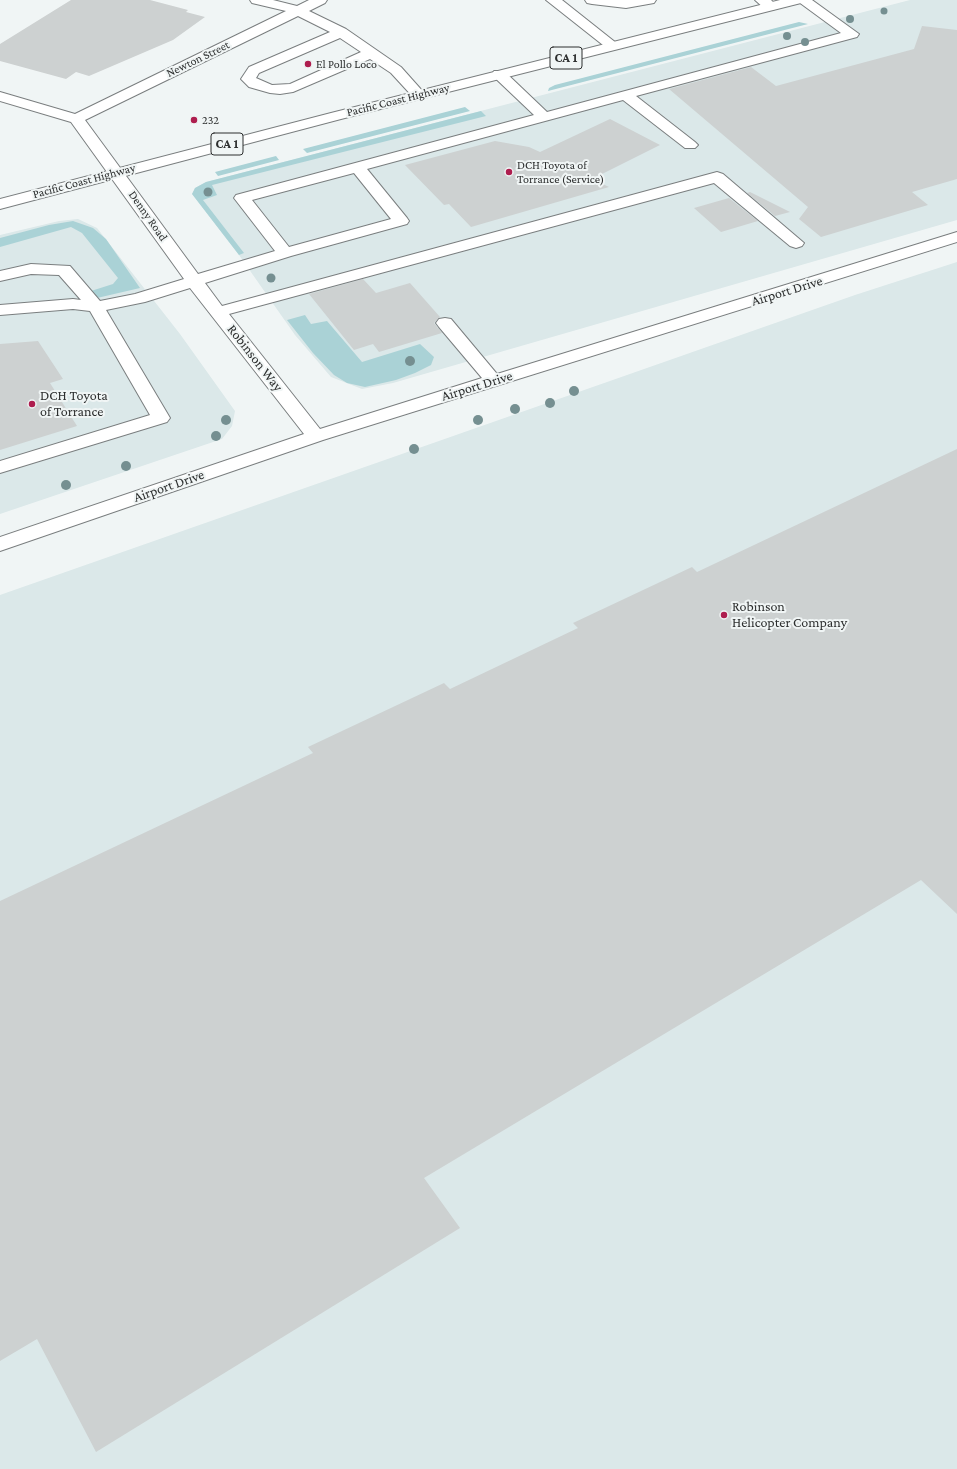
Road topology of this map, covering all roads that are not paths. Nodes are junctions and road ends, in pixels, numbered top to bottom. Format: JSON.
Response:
{"nodes":[{"id":1,"x":257,"y":0,"type":"edge"},
{"id":2,"x":320,"y":0,"type":"edge"},
{"id":3,"x":555,"y":0,"type":"edge"},
{"id":4,"x":592,"y":0,"type":"edge"},
{"id":5,"x":649,"y":0,"type":"edge"},
{"id":6,"x":796,"y":0,"type":"edge"},
{"id":7,"x":803,"y":0,"type":"edge"},
{"id":8,"x":766,"y":3,"type":"edge"},
{"id":9,"x":297,"y":10,"type":"junction"},
{"id":10,"x":340,"y":32,"type":"junction"},
{"id":11,"x":613,"y":46,"type":"junction"},
{"id":12,"x":371,"y":53,"type":"junction"},
{"id":13,"x":499,"y":74,"type":"junction"},
{"id":14,"x":626,"y":94,"type":"junction"},
{"id":15,"x":419,"y":95,"type":"junction"},
{"id":16,"x":0,"y":96,"type":"edge"},
{"id":17,"x":544,"y":117,"type":"junction"},
{"id":18,"x":76,"y":119,"type":"junction"},
{"id":19,"x":690,"y":145,"type":"dead end"},
{"id":20,"x":357,"y":167,"type":"junction"},
{"id":21,"x":117,"y":173,"type":"junction"},
{"id":22,"x":0,"y":204,"type":"edge"},
{"id":23,"x":957,"y":237,"type":"edge"},
{"id":24,"x":796,"y":243,"type":"dead end"},
{"id":25,"x":285,"y":253,"type":"junction"},
{"id":26,"x":0,"y":276,"type":"edge"},
{"id":27,"x":194,"y":281,"type":"junction"},
{"id":28,"x":96,"y":307,"type":"junction"},
{"id":29,"x":0,"y":310,"type":"edge"},
{"id":30,"x":218,"y":312,"type":"junction"},
{"id":31,"x":445,"y":323,"type":"dead end"},
{"id":32,"x":494,"y":381,"type":"junction"},
{"id":33,"x":316,"y":436,"type":"junction"},
{"id":34,"x":0,"y":467,"type":"edge"},
{"id":35,"x":0,"y":544,"type":"edge"}],
"edges":[{"from":1,"to":9,"type":"main road"},
{"from":2,"to":9,"type":"main road","name":"Newton Street"},
{"from":3,"to":11,"type":"main road"},
{"from":4,"to":5,"type":"main road"},
{"from":6,"to":8,"type":"main road","name":"Pacific Coast Highway","number":"CA 1"},
{"from":7,"to":14,"type":"main road"},
{"from":8,"to":11,"type":"main road","name":"Pacific Coast Highway","number":"CA 1"},
{"from":9,"to":10,"type":"main road"},
{"from":9,"to":18,"type":"main road","name":"Newton Street"},
{"from":10,"to":12,"type":"main road"},
{"from":10,"to":12,"type":"main road"},
{"from":11,"to":13,"type":"main road","name":"Pacific Coast Highway","number":"CA 1"},
{"from":12,"to":15,"type":"main road"},
{"from":13,"to":15,"type":"main road","name":"Pacific Coast Highway","number":"CA 1"},
{"from":13,"to":17,"type":"main road"},
{"from":14,"to":17,"type":"main road"},
{"from":14,"to":19,"type":"main road"},
{"from":15,"to":21,"type":"main road","name":"Pacific Coast Highway","number":"CA 1"},
{"from":16,"to":18,"type":"main road"},
{"from":17,"to":20,"type":"main road"},
{"from":18,"to":21,"type":"main road","name":"Denny Road"},
{"from":20,"to":25,"type":"main road"},
{"from":20,"to":25,"type":"main road"},
{"from":21,"to":22,"type":"main road","name":"Pacific Coast Highway","number":"CA 1"},
{"from":21,"to":27,"type":"main road","name":"Denny Road"},
{"from":23,"to":32,"type":"main road","name":"Airport Drive"},
{"from":24,"to":30,"type":"main road"},
{"from":25,"to":27,"type":"main road"},
{"from":26,"to":28,"type":"main road"},
{"from":27,"to":28,"type":"main road"},
{"from":27,"to":30,"type":"main road","name":"Robinson Way"},
{"from":28,"to":29,"type":"main road"},
{"from":28,"to":34,"type":"main road"},
{"from":30,"to":33,"type":"main road","name":"Robinson Way"},
{"from":31,"to":32,"type":"main road"},
{"from":32,"to":33,"type":"main road","name":"Airport Drive"},
{"from":33,"to":35,"type":"main road","name":"Airport Drive"}]}
